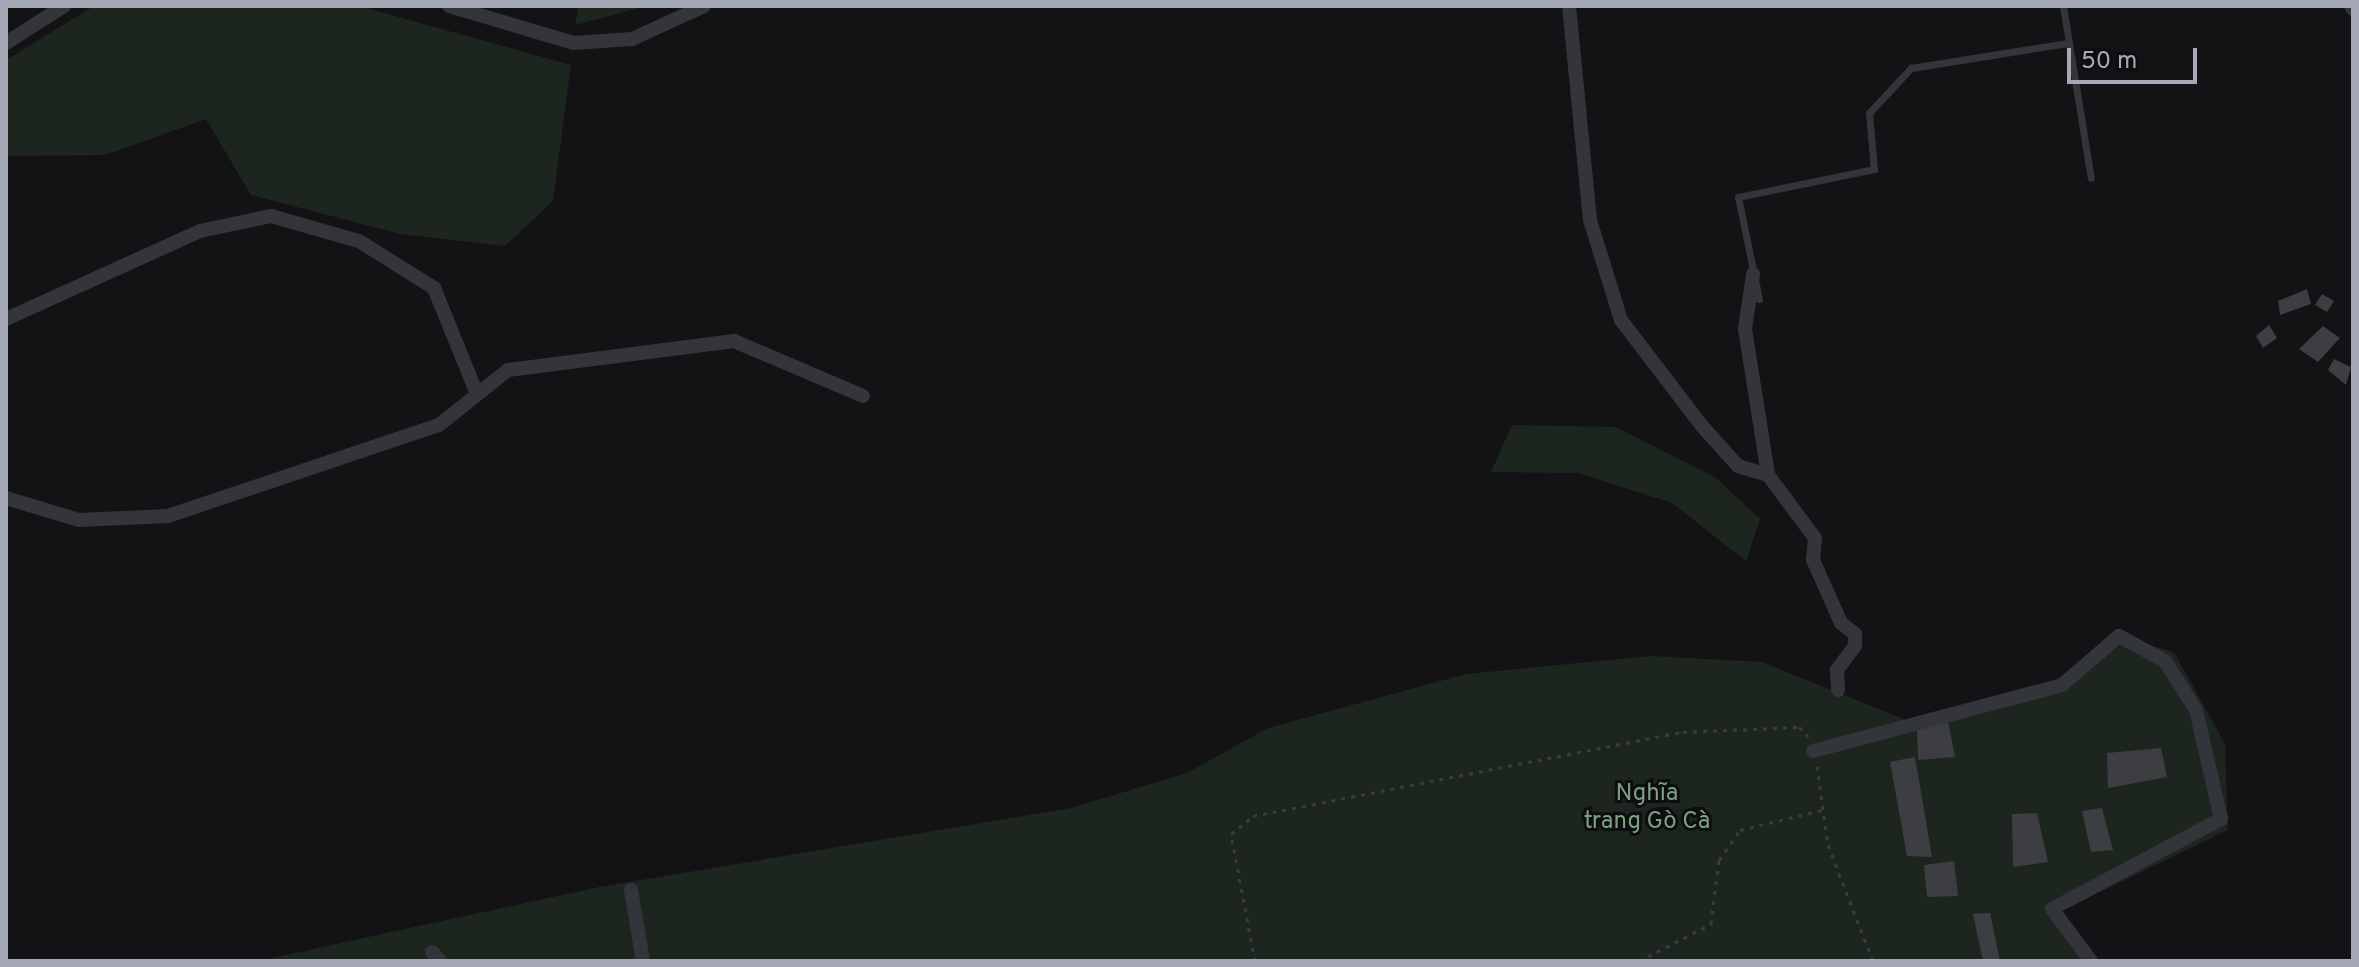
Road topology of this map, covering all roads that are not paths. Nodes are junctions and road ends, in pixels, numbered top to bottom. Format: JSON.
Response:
{"nodes":[{"id":1,"x":64,"y":6,"type":"edge"},
{"id":2,"x":449,"y":6,"type":"edge"},
{"id":3,"x":704,"y":6,"type":"edge"},
{"id":4,"x":1569,"y":6,"type":"edge"},
{"id":5,"x":2063,"y":6,"type":"edge"},
{"id":6,"x":6,"y":43,"type":"edge"},
{"id":7,"x":2067,"y":43,"type":"junction"},
{"id":8,"x":2091,"y":178,"type":"dead end"},
{"id":9,"x":1753,"y":274,"type":"junction"},
{"id":10,"x":1759,"y":299,"type":"dead end"},
{"id":11,"x":6,"y":319,"type":"edge"},
{"id":12,"x":477,"y":394,"type":"junction"},
{"id":13,"x":863,"y":396,"type":"dead end"},
{"id":14,"x":1768,"y":475,"type":"junction"},
{"id":15,"x":6,"y":498,"type":"edge"},
{"id":16,"x":1838,"y":690,"type":"dead end"},
{"id":17,"x":1813,"y":751,"type":"road end"},
{"id":18,"x":631,"y":890,"type":"dead end"},
{"id":19,"x":643,"y":961,"type":"edge"},
{"id":20,"x":2091,"y":961,"type":"edge"}],
"edges":[{"from":1,"to":6,"type":"street"},
{"from":2,"to":3,"type":"street"},
{"from":4,"to":14,"type":"street"},
{"from":5,"to":7,"type":"lane"},
{"from":7,"to":8,"type":"lane"},
{"from":7,"to":9,"type":"lane"},
{"from":9,"to":10,"type":"lane"},
{"from":9,"to":14,"type":"street"},
{"from":11,"to":12,"type":"street"},
{"from":12,"to":13,"type":"street"},
{"from":12,"to":15,"type":"street"},
{"from":14,"to":16,"type":"street"},
{"from":17,"to":20,"type":"street"},
{"from":18,"to":19,"type":"street"}]}
